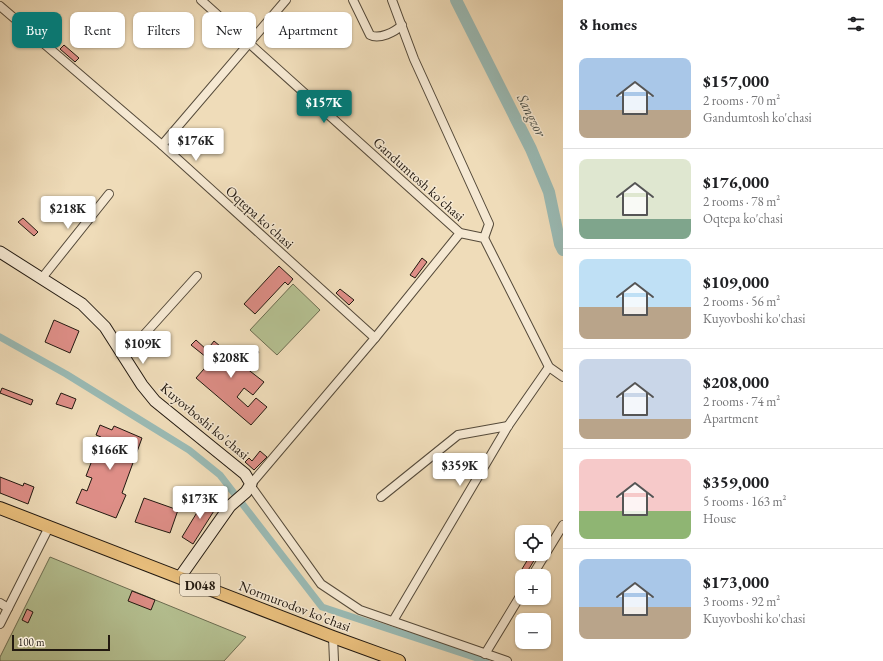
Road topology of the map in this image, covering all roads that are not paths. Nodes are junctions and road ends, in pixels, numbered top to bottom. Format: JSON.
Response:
{"nodes":[{"id":1,"x":201,"y":0,"type":"edge"},
{"id":2,"x":286,"y":0,"type":"edge"},
{"id":3,"x":353,"y":0,"type":"edge"},
{"id":4,"x":392,"y":0,"type":"edge"},
{"id":5,"x":0,"y":6,"type":"edge"},
{"id":6,"x":214,"y":12,"type":"edge"},
{"id":7,"x":402,"y":25,"type":"junction"},
{"id":8,"x":256,"y":35,"type":"edge"},
{"id":9,"x":245,"y":48,"type":"edge"},
{"id":10,"x":255,"y":48,"type":"edge"},
{"id":11,"x":162,"y":145,"type":"junction"},
{"id":12,"x":109,"y":194,"type":"dead end"},
{"id":13,"x":460,"y":233,"type":"junction"},
{"id":14,"x":484,"y":238,"type":"junction"},
{"id":15,"x":0,"y":252,"type":"edge"},
{"id":16,"x":197,"y":276,"type":"dead end"},
{"id":17,"x":42,"y":278,"type":"junction"},
{"id":18,"x":375,"y":338,"type":"junction"},
{"id":19,"x":124,"y":357,"type":"junction"},
{"id":20,"x":549,"y":367,"type":"junction"},
{"id":21,"x":563,"y":377,"type":"edge"},
{"id":22,"x":508,"y":426,"type":"junction"},
{"id":23,"x":249,"y":487,"type":"junction"},
{"id":24,"x":381,"y":496,"type":"dead end"},
{"id":25,"x":0,"y":508,"type":"edge"},
{"id":26,"x":563,"y":525,"type":"edge"},
{"id":27,"x":50,"y":527,"type":"junction"},
{"id":28,"x":536,"y":569,"type":"edge"},
{"id":29,"x":180,"y":577,"type":"junction"},
{"id":30,"x":0,"y":603,"type":"edge"},
{"id":31,"x":515,"y":605,"type":"edge"},
{"id":32,"x":8,"y":608,"type":"junction"},
{"id":33,"x":393,"y":622,"type":"junction"},
{"id":34,"x":0,"y":624,"type":"edge"},
{"id":35,"x":333,"y":637,"type":"junction"},
{"id":36,"x":486,"y":654,"type":"junction"},
{"id":37,"x":334,"y":661,"type":"edge"},
{"id":38,"x":399,"y":661,"type":"edge"},
{"id":39,"x":507,"y":661,"type":"edge"}],
"edges":[{"from":1,"to":6,"type":"street","name":"Gandumtosh ko'chasi"},
{"from":2,"to":8,"type":"street"},
{"from":3,"to":7,"type":"street"},
{"from":4,"to":7,"type":"street"},
{"from":5,"to":11,"type":"street","name":"Oqtepa ko'chasi"},
{"from":7,"to":14,"type":"street"},
{"from":9,"to":11,"type":"street"},
{"from":10,"to":13,"type":"street","name":"Gandumtosh ko'chasi"},
{"from":11,"to":18,"type":"street","name":"Oqtepa ko'chasi"},
{"from":12,"to":17,"type":"street"},
{"from":13,"to":14,"type":"street"},
{"from":13,"to":18,"type":"street"},
{"from":14,"to":20,"type":"street"},
{"from":15,"to":17,"type":"main road","name":"Kuyovboshi ko'chasi"},
{"from":16,"to":19,"type":"street"},
{"from":17,"to":19,"type":"main road","name":"Kuyovboshi ko'chasi"},
{"from":18,"to":23,"type":"street"},
{"from":19,"to":23,"type":"main road","name":"Kuyovboshi ko'chasi"},
{"from":20,"to":21,"type":"street"},
{"from":20,"to":22,"type":"street"},
{"from":22,"to":24,"type":"street"},
{"from":22,"to":33,"type":"street"},
{"from":23,"to":29,"type":"main road"},
{"from":23,"to":33,"type":"street","name":"Kuyovboshi ko'chasi"},
{"from":25,"to":27,"type":"main road","name":"Normurodov ko'chasi","number":"D048"},
{"from":26,"to":28,"type":"street"},
{"from":27,"to":29,"type":"main road","name":"Normurodov ko'chasi","number":"D048"},
{"from":27,"to":32,"type":"street"},
{"from":29,"to":35,"type":"main road","name":"Normurodov ko'chasi","number":"D048"},
{"from":30,"to":32,"type":"street"},
{"from":31,"to":36,"type":"street"},
{"from":32,"to":34,"type":"street"},
{"from":33,"to":36,"type":"street","name":"Kuyovboshi ko'chasi"},
{"from":35,"to":37,"type":"street"},
{"from":35,"to":38,"type":"main road","name":"Normurodov ko'chasi","number":"D048"},
{"from":36,"to":39,"type":"street","name":"Kuyovboshi ko'chasi"}]}
